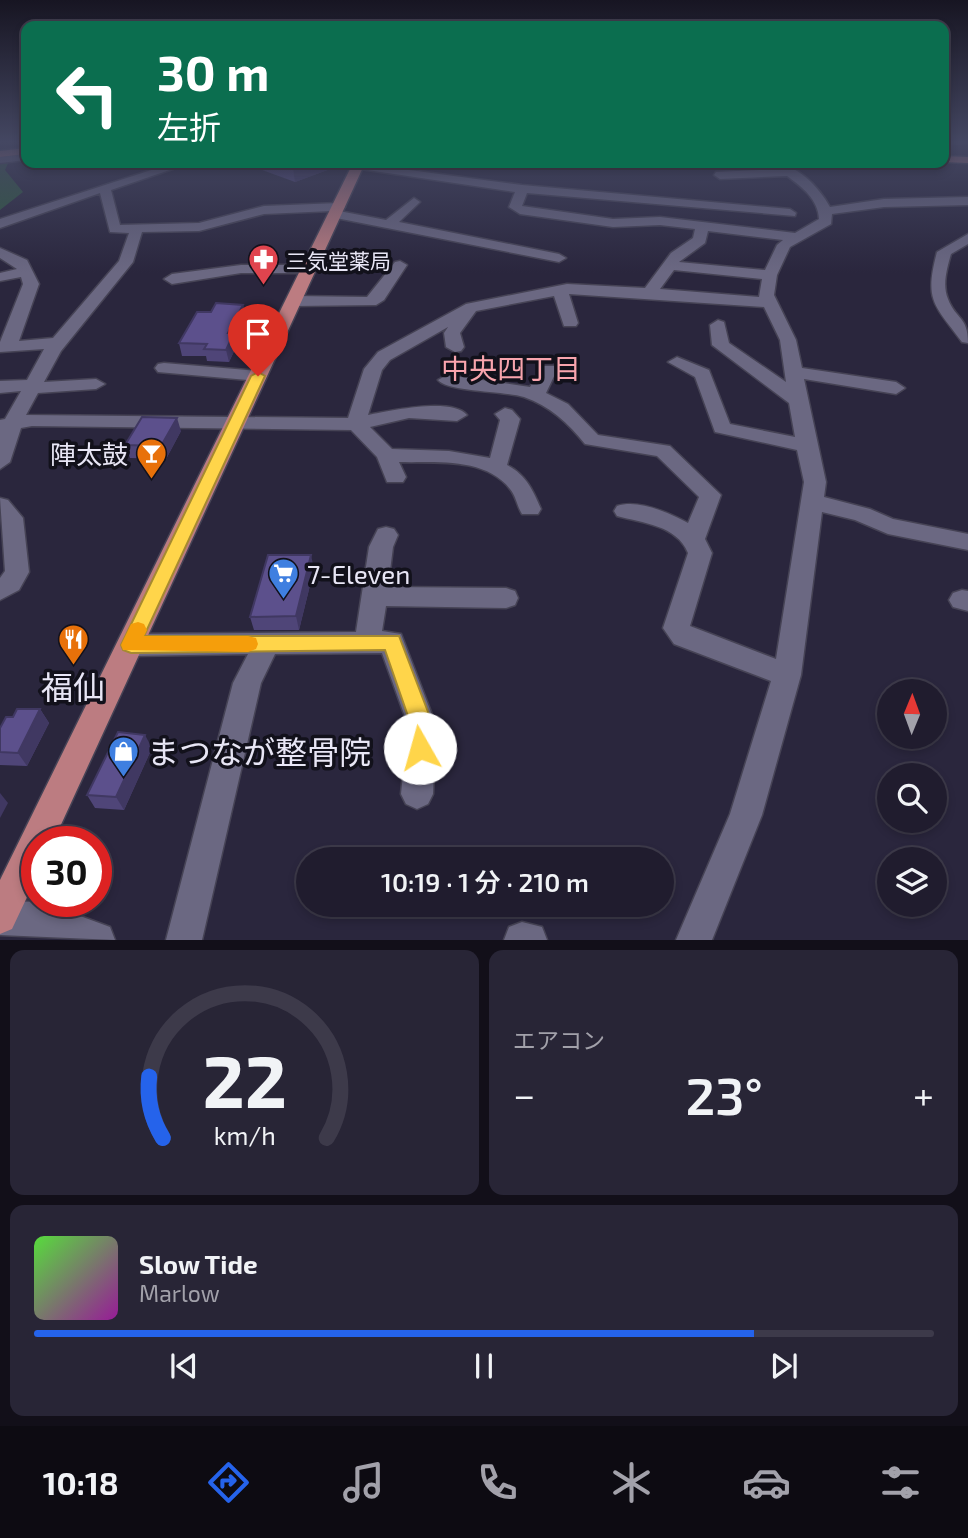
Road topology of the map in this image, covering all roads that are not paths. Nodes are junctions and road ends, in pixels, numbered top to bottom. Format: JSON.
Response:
{"nodes":[{"id":1,"x":114,"y":186,"type":"edge"},
{"id":2,"x":348,"y":186,"type":"edge"},
{"id":3,"x":501,"y":186,"type":"edge"},
{"id":4,"x":805,"y":186,"type":"edge"},
{"id":5,"x":104,"y":189,"type":"junction"},
{"id":6,"x":522,"y":189,"type":"junction"},
{"id":7,"x":666,"y":201,"type":"junction"},
{"id":8,"x":414,"y":202,"type":"dead end"},
{"id":9,"x":966,"y":203,"type":"edge"},
{"id":10,"x":337,"y":211,"type":"junction"},
{"id":11,"x":826,"y":211,"type":"junction"},
{"id":12,"x":790,"y":213,"type":"dead end"},
{"id":13,"x":0,"y":224,"type":"edge"},
{"id":14,"x":387,"y":225,"type":"junction"},
{"id":15,"x":696,"y":226,"type":"junction"},
{"id":16,"x":137,"y":228,"type":"junction"},
{"id":17,"x":795,"y":237,"type":"junction"},
{"id":18,"x":968,"y":238,"type":"edge"},
{"id":19,"x":0,"y":252,"type":"edge"},
{"id":20,"x":559,"y":258,"type":"dead end"},
{"id":21,"x":400,"y":265,"type":"dead end"},
{"id":22,"x":669,"y":265,"type":"junction"},
{"id":23,"x":309,"y":269,"type":"junction"},
{"id":24,"x":26,"y":272,"type":"junction"},
{"id":25,"x":770,"y":275,"type":"junction"},
{"id":26,"x":0,"y":277,"type":"edge"},
{"id":27,"x":173,"y":279,"type":"dead end"},
{"id":28,"x":560,"y":291,"type":"junction"},
{"id":29,"x":649,"y":294,"type":"junction"},
{"id":30,"x":293,"y":302,"type":"junction"},
{"id":31,"x":770,"y":303,"type":"junction"},
{"id":32,"x":472,"y":307,"type":"junction"},
{"id":33,"x":570,"y":323,"type":"dead end"},
{"id":34,"x":718,"y":325,"type":"dead end"},
{"id":35,"x":968,"y":338,"type":"edge"},
{"id":36,"x":58,"y":343,"type":"junction"},
{"id":37,"x":4,"y":347,"type":"edge"},
{"id":38,"x":454,"y":347,"type":"dead end"},
{"id":39,"x":677,"y":362,"type":"dead end"},
{"id":40,"x":164,"y":368,"type":"dead end"},
{"id":41,"x":548,"y":370,"type":"dead end"},
{"id":42,"x":795,"y":372,"type":"junction"},
{"id":43,"x":258,"y":376,"type":"junction"},
{"id":44,"x":447,"y":380,"type":"dead end"},
{"id":45,"x":96,"y":384,"type":"dead end"},
{"id":46,"x":32,"y":386,"type":"junction"},
{"id":47,"x":0,"y":387,"type":"edge"},
{"id":48,"x":896,"y":387,"type":"dead end"},
{"id":49,"x":537,"y":392,"type":"junction"},
{"id":50,"x":798,"y":401,"type":"junction"},
{"id":51,"x":505,"y":414,"type":"dead end"},
{"id":52,"x":457,"y":415,"type":"dead end"},
{"id":53,"x":235,"y":424,"type":"junction"},
{"id":54,"x":356,"y":424,"type":"junction"},
{"id":55,"x":6,"y":425,"type":"edge"},
{"id":56,"x":806,"y":446,"type":"junction"},
{"id":57,"x":386,"y":455,"type":"junction"},
{"id":58,"x":0,"y":462,"type":"edge"},
{"id":59,"x":496,"y":467,"type":"junction"},
{"id":60,"x":395,"y":477,"type":"dead end"},
{"id":61,"x":812,"y":502,"type":"junction"},
{"id":62,"x":0,"y":505,"type":"edge"},
{"id":63,"x":530,"y":509,"type":"dead end"},
{"id":64,"x":625,"y":511,"type":"dead end"},
{"id":65,"x":386,"y":535,"type":"dead end"},
{"id":66,"x":694,"y":539,"type":"junction"},
{"id":67,"x":968,"y":542,"type":"edge"},
{"id":68,"x":0,"y":590,"type":"edge"},
{"id":69,"x":374,"y":596,"type":"junction"},
{"id":70,"x":506,"y":598,"type":"dead end"},
{"id":71,"x":368,"y":642,"type":"junction"},
{"id":72,"x":265,"y":643,"type":"junction"},
{"id":73,"x":131,"y":645,"type":"junction"},
{"id":74,"x":787,"y":674,"type":"junction"},
{"id":75,"x":417,"y":794,"type":"dead end"},
{"id":76,"x":0,"y":917,"type":"edge"},
{"id":77,"x":97,"y":940,"type":"edge"},
{"id":78,"x":184,"y":940,"type":"edge"},
{"id":79,"x":522,"y":940,"type":"edge"},
{"id":80,"x":529,"y":940,"type":"edge"},
{"id":81,"x":694,"y":940,"type":"edge"}],
"edges":[{"from":1,"to":5,"type":"street"},
{"from":2,"to":10,"type":"main road"},
{"from":3,"to":6,"type":"street"},
{"from":4,"to":11,"type":"street"},
{"from":5,"to":13,"type":"street"},
{"from":5,"to":16,"type":"street"},
{"from":6,"to":7,"type":"street"},
{"from":6,"to":15,"type":"street"},
{"from":7,"to":12,"type":"street"},
{"from":7,"to":15,"type":"street"},
{"from":8,"to":14,"type":"street"},
{"from":9,"to":11,"type":"street"},
{"from":10,"to":14,"type":"street"},
{"from":10,"to":16,"type":"street"},
{"from":10,"to":23,"type":"main road"},
{"from":11,"to":17,"type":"street"},
{"from":14,"to":20,"type":"street"},
{"from":15,"to":17,"type":"street"},
{"from":15,"to":22,"type":"street"},
{"from":16,"to":36,"type":"street"},
{"from":17,"to":25,"type":"street"},
{"from":18,"to":35,"type":"street"},
{"from":19,"to":24,"type":"street"},
{"from":21,"to":30,"type":"street"},
{"from":22,"to":25,"type":"street"},
{"from":22,"to":29,"type":"street"},
{"from":23,"to":27,"type":"street"},
{"from":23,"to":30,"type":"main road"},
{"from":24,"to":26,"type":"street"},
{"from":24,"to":37,"type":"street"},
{"from":25,"to":31,"type":"street"},
{"from":28,"to":29,"type":"street"},
{"from":28,"to":32,"type":"street"},
{"from":28,"to":33,"type":"street"},
{"from":29,"to":31,"type":"street"},
{"from":30,"to":43,"type":"main road"},
{"from":31,"to":42,"type":"street"},
{"from":32,"to":38,"type":"street"},
{"from":32,"to":54,"type":"street"},
{"from":34,"to":50,"type":"street"},
{"from":36,"to":37,"type":"street"},
{"from":36,"to":46,"type":"street"},
{"from":39,"to":56,"type":"street"},
{"from":40,"to":43,"type":"street"},
{"from":41,"to":49,"type":"street"},
{"from":42,"to":48,"type":"street"},
{"from":42,"to":50,"type":"street"},
{"from":43,"to":53,"type":"main road"},
{"from":44,"to":49,"type":"street"},
{"from":45,"to":46,"type":"street"},
{"from":46,"to":47,"type":"street"},
{"from":46,"to":55,"type":"street"},
{"from":49,"to":66,"type":"street"},
{"from":50,"to":56,"type":"street"},
{"from":51,"to":59,"type":"street"},
{"from":52,"to":54,"type":"street"},
{"from":53,"to":54,"type":"street"},
{"from":53,"to":55,"type":"street"},
{"from":53,"to":73,"type":"main road"},
{"from":54,"to":57,"type":"street"},
{"from":55,"to":58,"type":"street"},
{"from":56,"to":61,"type":"street"},
{"from":57,"to":59,"type":"street"},
{"from":57,"to":60,"type":"street"},
{"from":59,"to":63,"type":"street"},
{"from":61,"to":67,"type":"street"},
{"from":61,"to":74,"type":"street"},
{"from":62,"to":68,"type":"street"},
{"from":64,"to":66,"type":"street"},
{"from":65,"to":69,"type":"street"},
{"from":66,"to":74,"type":"street"},
{"from":69,"to":70,"type":"street"},
{"from":69,"to":71,"type":"street"},
{"from":71,"to":72,"type":"street"},
{"from":71,"to":75,"type":"street"},
{"from":72,"to":73,"type":"street"},
{"from":72,"to":78,"type":"street"},
{"from":73,"to":76,"type":"main road"},
{"from":74,"to":81,"type":"street"},
{"from":76,"to":77,"type":"street"},
{"from":79,"to":80,"type":"street"}]}
